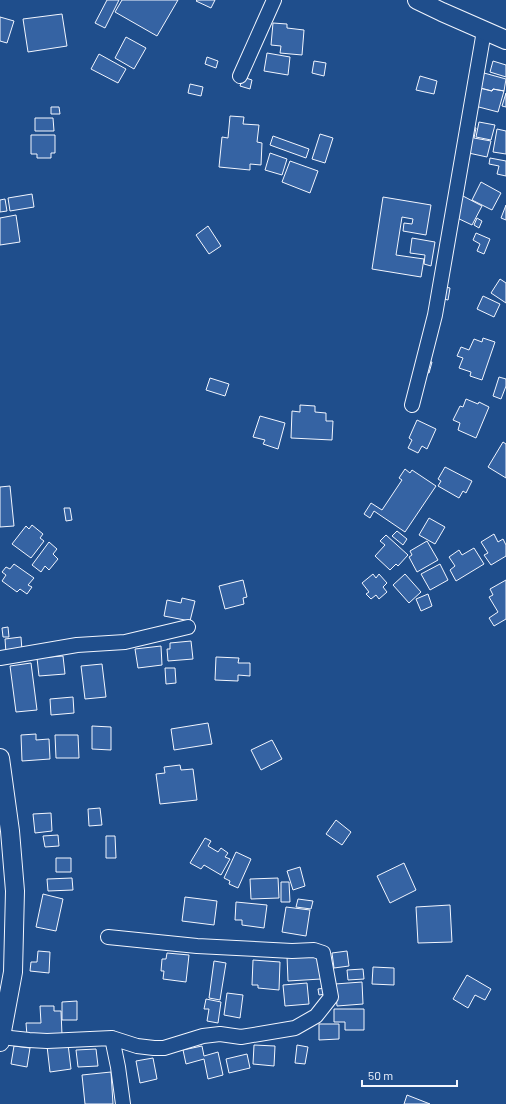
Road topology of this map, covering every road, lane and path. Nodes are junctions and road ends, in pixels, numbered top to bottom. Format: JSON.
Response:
{"nodes":[{"id":1,"x":274,"y":0,"type":"edge"},
{"id":2,"x":417,"y":0,"type":"edge"},
{"id":3,"x":484,"y":31,"type":"junction"},
{"id":4,"x":506,"y":40,"type":"edge"},
{"id":5,"x":240,"y":76,"type":"dead end"},
{"id":6,"x":412,"y":405,"type":"dead end"},
{"id":7,"x":188,"y":627,"type":"dead end"},
{"id":8,"x":0,"y":658,"type":"edge"},
{"id":9,"x":0,"y":758,"type":"edge"},
{"id":10,"x":108,"y":937,"type":"dead end"},
{"id":11,"x":112,"y":1038,"type":"junction"},
{"id":12,"x":1,"y":1040,"type":"edge"},
{"id":13,"x":123,"y":1104,"type":"edge"}],
"edges":[{"from":1,"to":5,"type":"street"},
{"from":2,"to":3,"type":"main road"},
{"from":3,"to":4,"type":"main road"},
{"from":3,"to":6,"type":"street"},
{"from":7,"to":8,"type":"street"},
{"from":9,"to":12,"type":"main road"},
{"from":10,"to":11,"type":"street"},
{"from":11,"to":12,"type":"street"},
{"from":11,"to":13,"type":"street"}]}
